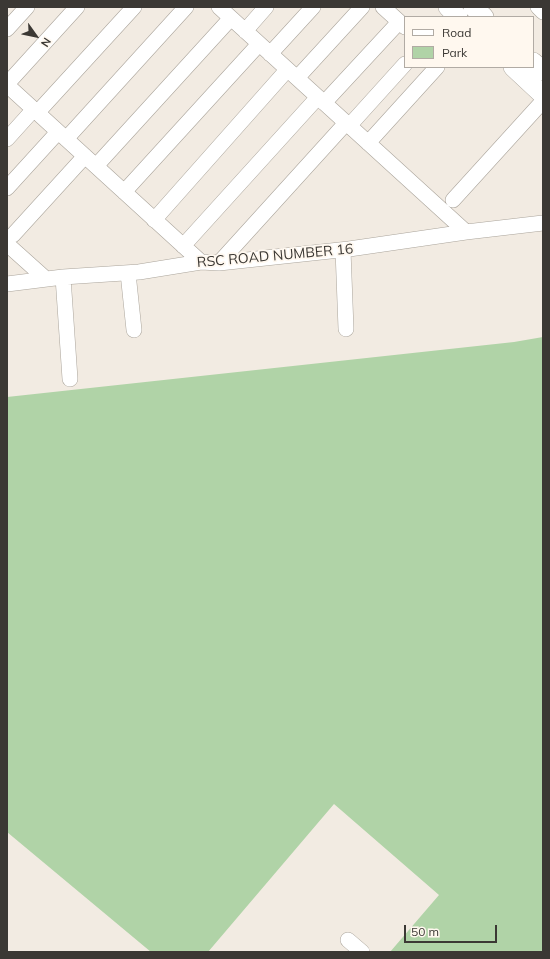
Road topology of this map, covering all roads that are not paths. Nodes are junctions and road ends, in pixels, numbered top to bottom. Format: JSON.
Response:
{"nodes":[{"id":1,"x":27,"y":7,"type":"edge"},
{"id":2,"x":77,"y":7,"type":"edge"},
{"id":3,"x":134,"y":7,"type":"edge"},
{"id":4,"x":186,"y":7,"type":"edge"},
{"id":5,"x":219,"y":7,"type":"edge"},
{"id":6,"x":266,"y":7,"type":"edge"},
{"id":7,"x":313,"y":7,"type":"edge"},
{"id":8,"x":362,"y":7,"type":"edge"},
{"id":9,"x":383,"y":7,"type":"edge"},
{"id":10,"x":448,"y":7,"type":"edge"},
{"id":11,"x":473,"y":7,"type":"edge"},
{"id":12,"x":538,"y":7,"type":"edge"},
{"id":13,"x":543,"y":12,"type":"edge"},
{"id":14,"x":457,"y":16,"type":"edge"},
{"id":15,"x":483,"y":16,"type":"edge"},
{"id":16,"x":231,"y":18,"type":"junction"},
{"id":17,"x":402,"y":24,"type":"edge"},
{"id":18,"x":7,"y":29,"type":"edge"},
{"id":19,"x":245,"y":30,"type":"junction"},
{"id":20,"x":259,"y":44,"type":"junction"},
{"id":21,"x":270,"y":54,"type":"junction"},
{"id":22,"x":534,"y":63,"type":"edge"},
{"id":23,"x":404,"y":65,"type":"edge"},
{"id":24,"x":436,"y":68,"type":"edge"},
{"id":25,"x":513,"y":68,"type":"edge"},
{"id":26,"x":543,"y":71,"type":"edge"},
{"id":27,"x":292,"y":74,"type":"junction"},
{"id":28,"x":7,"y":84,"type":"edge"},
{"id":29,"x":543,"y":95,"type":"edge"},
{"id":30,"x":321,"y":100,"type":"junction"},
{"id":31,"x":543,"y":102,"type":"edge"},
{"id":32,"x":35,"y":111,"type":"junction"},
{"id":33,"x":348,"y":125,"type":"junction"},
{"id":34,"x":62,"y":135,"type":"junction"},
{"id":35,"x":7,"y":139,"type":"edge"},
{"id":36,"x":368,"y":143,"type":"junction"},
{"id":37,"x":85,"y":156,"type":"junction"},
{"id":38,"x":96,"y":166,"type":"junction"},
{"id":39,"x":7,"y":188,"type":"edge"},
{"id":40,"x":124,"y":192,"type":"junction"},
{"id":41,"x":453,"y":200,"type":"dead end"},
{"id":42,"x":154,"y":220,"type":"junction"},
{"id":43,"x":543,"y":223,"type":"edge"},
{"id":44,"x":466,"y":232,"type":"junction"},
{"id":45,"x":10,"y":240,"type":"edge"},
{"id":46,"x":183,"y":246,"type":"junction"},
{"id":47,"x":343,"y":250,"type":"junction"},
{"id":48,"x":201,"y":262,"type":"junction"},
{"id":49,"x":219,"y":263,"type":"junction"},
{"id":50,"x":128,"y":273,"type":"junction"},
{"id":51,"x":63,"y":277,"type":"junction"},
{"id":52,"x":46,"y":279,"type":"junction"},
{"id":53,"x":7,"y":284,"type":"edge"},
{"id":54,"x":346,"y":329,"type":"dead end"},
{"id":55,"x":134,"y":330,"type":"dead end"},
{"id":56,"x":70,"y":379,"type":"dead end"},
{"id":57,"x":348,"y":940,"type":"dead end"},
{"id":58,"x":362,"y":952,"type":"edge"}],
"edges":[{"from":1,"to":18,"type":"street"},
{"from":2,"to":28,"type":"street"},
{"from":3,"to":32,"type":"street"},
{"from":4,"to":34,"type":"street"},
{"from":5,"to":16,"type":"street"},
{"from":6,"to":19,"type":"street"},
{"from":7,"to":21,"type":"street"},
{"from":8,"to":27,"type":"street"},
{"from":9,"to":17,"type":"street"},
{"from":10,"to":14,"type":"main road"},
{"from":11,"to":15,"type":"main road"},
{"from":12,"to":13,"type":"street"},
{"from":16,"to":19,"type":"street"},
{"from":16,"to":38,"type":"street"},
{"from":17,"to":30,"type":"street"},
{"from":19,"to":20,"type":"street"},
{"from":20,"to":21,"type":"street"},
{"from":20,"to":40,"type":"street"},
{"from":21,"to":27,"type":"street"},
{"from":22,"to":26,"type":"main road"},
{"from":23,"to":33,"type":"street"},
{"from":24,"to":36,"type":"street"},
{"from":25,"to":29,"type":"main road"},
{"from":27,"to":30,"type":"street"},
{"from":27,"to":42,"type":"street"},
{"from":28,"to":32,"type":"street"},
{"from":30,"to":33,"type":"street"},
{"from":30,"to":46,"type":"street"},
{"from":31,"to":41,"type":"street"},
{"from":32,"to":34,"type":"street"},
{"from":32,"to":35,"type":"street"},
{"from":33,"to":36,"type":"street"},
{"from":33,"to":49,"type":"street"},
{"from":34,"to":37,"type":"street"},
{"from":34,"to":39,"type":"street"},
{"from":36,"to":44,"type":"street"},
{"from":37,"to":38,"type":"street"},
{"from":37,"to":45,"type":"street"},
{"from":38,"to":40,"type":"street"},
{"from":40,"to":42,"type":"street"},
{"from":42,"to":46,"type":"street"},
{"from":43,"to":44,"type":"street","name":"RSC ROAD NUMBER 16"},
{"from":44,"to":47,"type":"street","name":"RSC ROAD NUMBER 16"},
{"from":45,"to":52,"type":"street"},
{"from":46,"to":48,"type":"street"},
{"from":47,"to":49,"type":"street","name":"RSC ROAD NUMBER 16"},
{"from":47,"to":54,"type":"street"},
{"from":48,"to":49,"type":"street","name":"RSC ROAD NUMBER 16"},
{"from":48,"to":50,"type":"street","name":"RSC ROAD NUMBER 16"},
{"from":50,"to":51,"type":"street","name":"RSC ROAD NUMBER 16"},
{"from":50,"to":55,"type":"street"},
{"from":51,"to":52,"type":"street","name":"RSC ROAD NUMBER 16"},
{"from":51,"to":56,"type":"street"},
{"from":52,"to":53,"type":"street","name":"RSC ROAD NUMBER 16"},
{"from":57,"to":58,"type":"street"}]}
